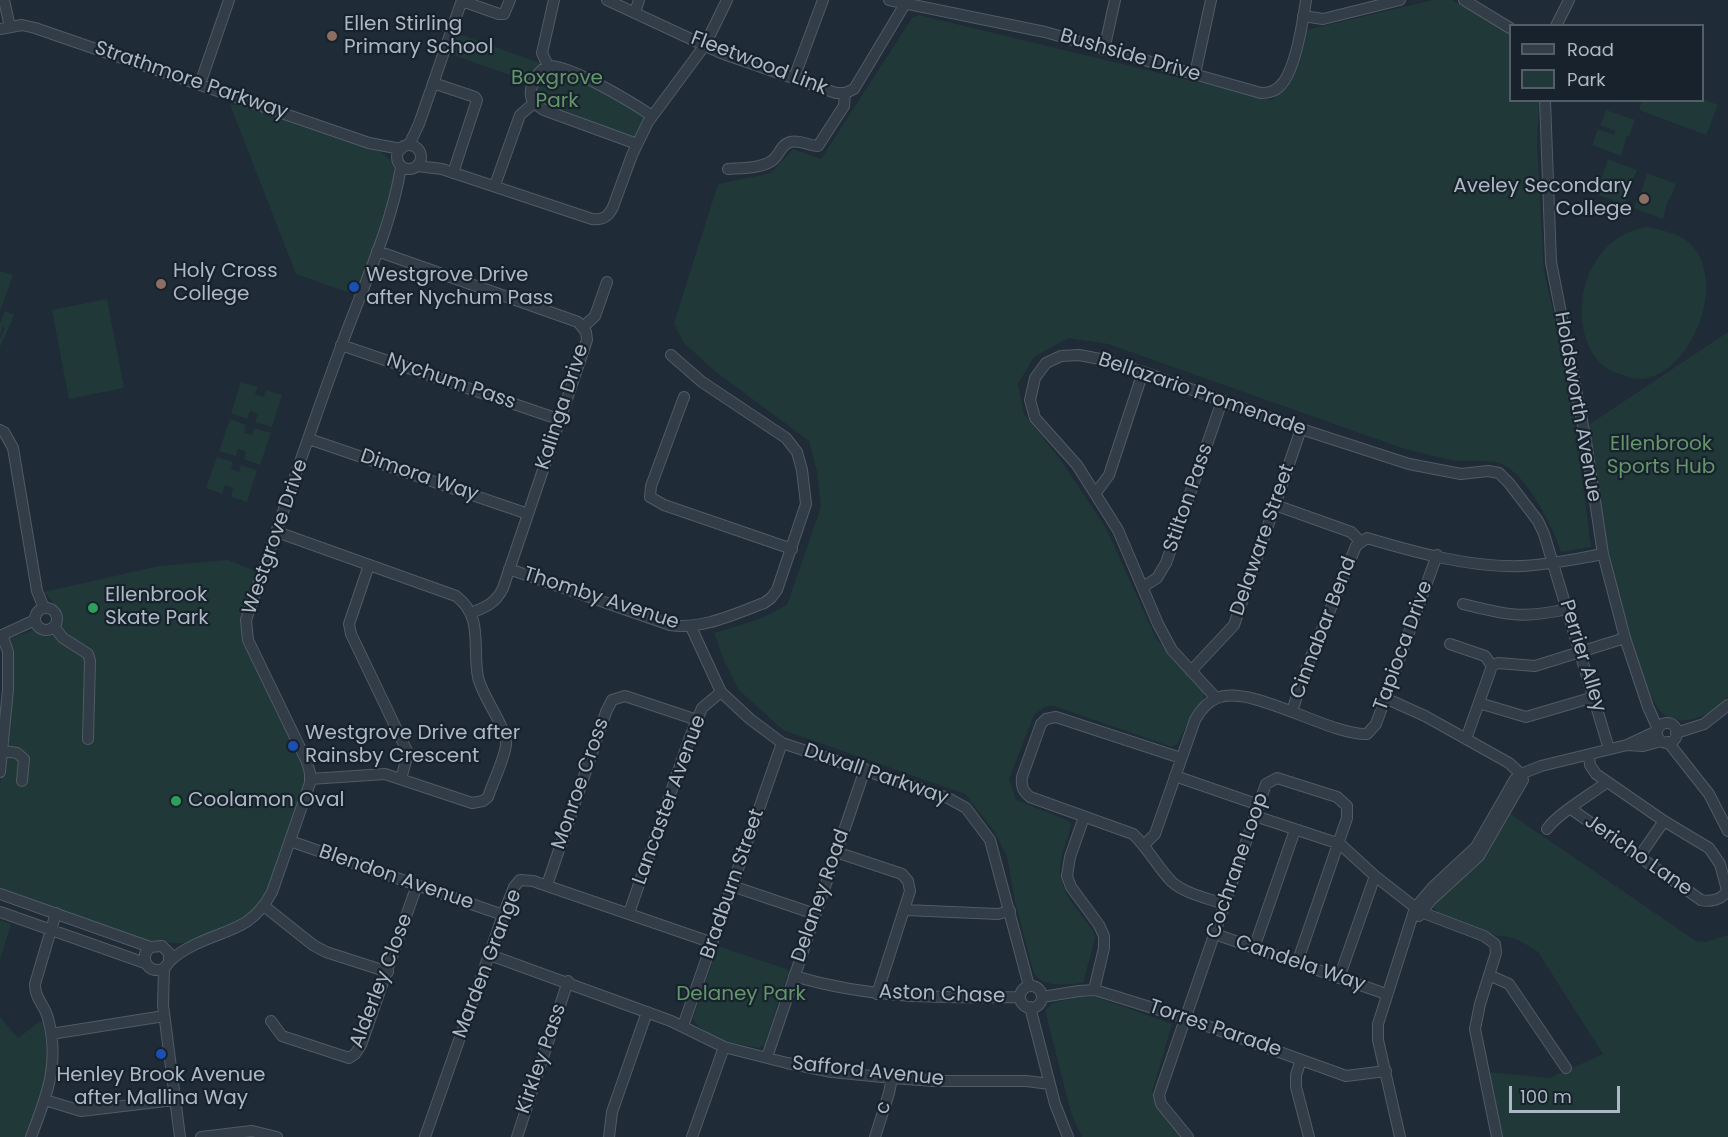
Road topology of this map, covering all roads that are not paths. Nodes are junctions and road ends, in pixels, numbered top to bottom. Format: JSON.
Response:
{"nodes":[{"id":1,"x":4,"y":0,"type":"edge"},
{"id":2,"x":229,"y":0,"type":"edge"},
{"id":3,"x":510,"y":0,"type":"edge"},
{"id":4,"x":554,"y":0,"type":"edge"},
{"id":5,"x":607,"y":0,"type":"edge"},
{"id":6,"x":639,"y":0,"type":"edge"},
{"id":7,"x":727,"y":0,"type":"edge"},
{"id":8,"x":823,"y":0,"type":"edge"},
{"id":9,"x":889,"y":0,"type":"edge"},
{"id":10,"x":1115,"y":0,"type":"edge"},
{"id":11,"x":1211,"y":0,"type":"edge"},
{"id":12,"x":1305,"y":0,"type":"edge"},
{"id":13,"x":1400,"y":0,"type":"edge"},
{"id":14,"x":1464,"y":0,"type":"edge"},
{"id":15,"x":1569,"y":0,"type":"edge"},
{"id":16,"x":462,"y":1,"type":"edge"},
{"id":17,"x":905,"y":4,"type":"junction"},
{"id":18,"x":635,"y":12,"type":"junction"},
{"id":19,"x":1304,"y":16,"type":"junction"},
{"id":20,"x":1557,"y":24,"type":"edge"},
{"id":21,"x":1509,"y":27,"type":"edge"},
{"id":22,"x":5,"y":28,"type":"edge"},
{"id":23,"x":0,"y":35,"type":"edge"},
{"id":24,"x":705,"y":45,"type":"junction"},
{"id":25,"x":1104,"y":50,"type":"junction"},
{"id":26,"x":548,"y":66,"type":"junction"},
{"id":27,"x":1195,"y":74,"type":"junction"},
{"id":28,"x":794,"y":78,"type":"junction"},
{"id":29,"x":434,"y":83,"type":"junction"},
{"id":30,"x":200,"y":84,"type":"junction"},
{"id":31,"x":845,"y":93,"type":"junction"},
{"id":32,"x":1545,"y":102,"type":"edge"},
{"id":33,"x":534,"y":103,"type":"junction"},
{"id":34,"x":652,"y":116,"type":"junction"},
{"id":35,"x":637,"y":144,"type":"junction"},
{"id":36,"x":409,"y":158,"type":"junction"},
{"id":37,"x":728,"y":168,"type":"dead end"},
{"id":38,"x":453,"y":173,"type":"junction"},
{"id":39,"x":495,"y":185,"type":"junction"},
{"id":40,"x":377,"y":251,"type":"junction"},
{"id":41,"x":607,"y":282,"type":"dead end"},
{"id":42,"x":583,"y":327,"type":"junction"},
{"id":43,"x":341,"y":345,"type":"junction"},
{"id":44,"x":671,"y":355,"type":"dead end"},
{"id":45,"x":1143,"y":372,"type":"junction"},
{"id":46,"x":684,"y":397,"type":"dead end"},
{"id":47,"x":1222,"y":401,"type":"junction"},
{"id":48,"x":561,"y":420,"type":"junction"},
{"id":49,"x":1301,"y":429,"type":"junction"},
{"id":50,"x":0,"y":430,"type":"edge"},
{"id":51,"x":309,"y":439,"type":"junction"},
{"id":52,"x":1095,"y":494,"type":"junction"},
{"id":53,"x":1275,"y":505,"type":"junction"},
{"id":54,"x":528,"y":514,"type":"junction"},
{"id":55,"x":277,"y":532,"type":"junction"},
{"id":56,"x":1361,"y":542,"type":"junction"},
{"id":57,"x":792,"y":549,"type":"junction"},
{"id":58,"x":1603,"y":554,"type":"junction"},
{"id":59,"x":1437,"y":555,"type":"junction"},
{"id":60,"x":1554,"y":564,"type":"junction"},
{"id":61,"x":369,"y":565,"type":"junction"},
{"id":62,"x":509,"y":569,"type":"junction"},
{"id":63,"x":1143,"y":588,"type":"junction"},
{"id":64,"x":1463,"y":604,"type":"dead end"},
{"id":65,"x":44,"y":608,"type":"junction"},
{"id":66,"x":1567,"y":609,"type":"junction"},
{"id":67,"x":471,"y":613,"type":"junction"},
{"id":68,"x":35,"y":620,"type":"junction"},
{"id":69,"x":54,"y":627,"type":"junction"},
{"id":70,"x":691,"y":627,"type":"junction"},
{"id":71,"x":1,"y":635,"type":"edge"},
{"id":72,"x":1625,"y":638,"type":"junction"},
{"id":73,"x":1450,"y":644,"type":"dead end"},
{"id":74,"x":1581,"y":653,"type":"junction"},
{"id":75,"x":1492,"y":666,"type":"junction"},
{"id":76,"x":1191,"y":670,"type":"junction"},
{"id":77,"x":721,"y":692,"type":"junction"},
{"id":78,"x":1594,"y":697,"type":"junction"},
{"id":79,"x":1216,"y":698,"type":"junction"},
{"id":80,"x":1385,"y":698,"type":"junction"},
{"id":81,"x":1479,"y":702,"type":"junction"},
{"id":82,"x":1728,"y":705,"type":"edge"},
{"id":83,"x":1292,"y":711,"type":"junction"},
{"id":84,"x":697,"y":720,"type":"junction"},
{"id":85,"x":1667,"y":732,"type":"junction"},
{"id":86,"x":88,"y":739,"type":"dead end"},
{"id":87,"x":1466,"y":739,"type":"junction"},
{"id":88,"x":782,"y":743,"type":"junction"},
{"id":89,"x":1609,"y":749,"type":"junction"},
{"id":90,"x":3,"y":751,"type":"junction"},
{"id":91,"x":1589,"y":755,"type":"junction"},
{"id":92,"x":1181,"y":758,"type":"junction"},
{"id":93,"x":865,"y":769,"type":"junction"},
{"id":94,"x":0,"y":772,"type":"edge"},
{"id":95,"x":1525,"y":773,"type":"junction"},
{"id":96,"x":1175,"y":776,"type":"junction"},
{"id":97,"x":310,"y":779,"type":"junction"},
{"id":98,"x":401,"y":779,"type":"junction"},
{"id":99,"x":22,"y":781,"type":"dead end"},
{"id":100,"x":1606,"y":782,"type":"junction"},
{"id":101,"x":1570,"y":809,"type":"junction"},
{"id":102,"x":1257,"y":810,"type":"junction"},
{"id":103,"x":1084,"y":817,"type":"junction"},
{"id":104,"x":1664,"y":821,"type":"junction"},
{"id":105,"x":1296,"y":830,"type":"junction"},
{"id":106,"x":1547,"y":830,"type":"dead end"},
{"id":107,"x":1728,"y":831,"type":"edge"},
{"id":108,"x":290,"y":841,"type":"junction"},
{"id":109,"x":1340,"y":844,"type":"junction"},
{"id":110,"x":1144,"y":845,"type":"junction"},
{"id":111,"x":836,"y":852,"type":"junction"},
{"id":112,"x":1639,"y":857,"type":"junction"},
{"id":113,"x":1375,"y":876,"type":"junction"},
{"id":114,"x":417,"y":885,"type":"junction"},
{"id":115,"x":547,"y":885,"type":"junction"},
{"id":116,"x":732,"y":886,"type":"junction"},
{"id":117,"x":0,"y":894,"type":"edge"},
{"id":118,"x":1224,"y":904,"type":"junction"},
{"id":119,"x":264,"y":906,"type":"junction"},
{"id":120,"x":905,"y":910,"type":"junction"},
{"id":121,"x":1418,"y":910,"type":"junction"},
{"id":122,"x":1010,"y":911,"type":"junction"},
{"id":123,"x":0,"y":912,"type":"edge"},
{"id":124,"x":56,"y":913,"type":"junction"},
{"id":125,"x":629,"y":913,"type":"junction"},
{"id":126,"x":815,"y":914,"type":"junction"},
{"id":127,"x":503,"y":915,"type":"junction"},
{"id":128,"x":51,"y":930,"type":"junction"},
{"id":129,"x":1215,"y":934,"type":"junction"},
{"id":130,"x":713,"y":943,"type":"junction"},
{"id":131,"x":194,"y":945,"type":"junction"},
{"id":132,"x":150,"y":947,"type":"junction"},
{"id":133,"x":1254,"y":948,"type":"junction"},
{"id":134,"x":166,"y":949,"type":"junction"},
{"id":135,"x":489,"y":955,"type":"junction"},
{"id":136,"x":1297,"y":963,"type":"junction"},
{"id":137,"x":167,"y":965,"type":"junction"},
{"id":138,"x":148,"y":967,"type":"junction"},
{"id":139,"x":388,"y":972,"type":"junction"},
{"id":140,"x":1489,"y":975,"type":"junction"},
{"id":141,"x":794,"y":976,"type":"junction"},
{"id":142,"x":1340,"y":978,"type":"junction"},
{"id":143,"x":568,"y":981,"type":"junction"},
{"id":144,"x":1029,"y":986,"type":"junction"},
{"id":145,"x":1094,"y":990,"type":"junction"},
{"id":146,"x":877,"y":994,"type":"junction"},
{"id":147,"x":1386,"y":994,"type":"junction"},
{"id":148,"x":1020,"y":997,"type":"junction"},
{"id":149,"x":1042,"y":997,"type":"junction"},
{"id":150,"x":1030,"y":1007,"type":"junction"},
{"id":151,"x":164,"y":1010,"type":"junction"},
{"id":152,"x":647,"y":1012,"type":"junction"},
{"id":153,"x":1185,"y":1018,"type":"junction"},
{"id":154,"x":271,"y":1021,"type":"dead end"},
{"id":155,"x":683,"y":1026,"type":"junction"},
{"id":156,"x":51,"y":1034,"type":"junction"},
{"id":157,"x":724,"y":1047,"type":"junction"},
{"id":158,"x":766,"y":1057,"type":"junction"},
{"id":159,"x":1301,"y":1060,"type":"junction"},
{"id":160,"x":1566,"y":1068,"type":"dead end"},
{"id":161,"x":1386,"y":1071,"type":"junction"},
{"id":162,"x":892,"y":1078,"type":"junction"},
{"id":163,"x":1050,"y":1084,"type":"junction"},
{"id":164,"x":45,"y":1100,"type":"junction"},
{"id":165,"x":174,"y":1100,"type":"junction"},
{"id":166,"x":31,"y":1137,"type":"edge"},
{"id":167,"x":180,"y":1137,"type":"edge"},
{"id":168,"x":201,"y":1137,"type":"edge"},
{"id":169,"x":277,"y":1137,"type":"edge"},
{"id":170,"x":425,"y":1137,"type":"edge"},
{"id":171,"x":517,"y":1137,"type":"edge"},
{"id":172,"x":609,"y":1137,"type":"edge"},
{"id":173,"x":692,"y":1137,"type":"edge"},
{"id":174,"x":874,"y":1137,"type":"edge"},
{"id":175,"x":1068,"y":1137,"type":"edge"},
{"id":176,"x":1188,"y":1137,"type":"edge"},
{"id":177,"x":1309,"y":1137,"type":"edge"},
{"id":178,"x":1400,"y":1137,"type":"edge"},
{"id":179,"x":1497,"y":1137,"type":"edge"}],
"edges":[{"from":1,"to":22,"type":"street"},
{"from":2,"to":30,"type":"street"},
{"from":3,"to":16,"type":"street"},
{"from":4,"to":26,"type":"street"},
{"from":5,"to":18,"type":"street","name":"Fleetwood Link"},
{"from":6,"to":18,"type":"street"},
{"from":7,"to":24,"type":"street"},
{"from":8,"to":28,"type":"street"},
{"from":9,"to":17,"type":"street","name":"Bushside Drive"},
{"from":10,"to":25,"type":"street"},
{"from":11,"to":27,"type":"street"},
{"from":12,"to":19,"type":"street","name":"Bushside Drive"},
{"from":13,"to":19,"type":"street"},
{"from":14,"to":21,"type":"street"},
{"from":15,"to":20,"type":"street"},
{"from":16,"to":29,"type":"street","name":"Westgrove Drive"},
{"from":17,"to":25,"type":"street","name":"Bushside Drive"},
{"from":17,"to":31,"type":"street","name":"Fleetwood Link"},
{"from":18,"to":24,"type":"street","name":"Fleetwood Link"},
{"from":19,"to":27,"type":"street","name":"Bushside Drive"},
{"from":22,"to":23,"type":"street"},
{"from":22,"to":30,"type":"street","name":"Strathmore Parkway"},
{"from":24,"to":28,"type":"street","name":"Fleetwood Link"},
{"from":24,"to":34,"type":"street"},
{"from":25,"to":27,"type":"street","name":"Bushside Drive"},
{"from":26,"to":33,"type":"street"},
{"from":26,"to":34,"type":"street"},
{"from":28,"to":31,"type":"street","name":"Fleetwood Link"},
{"from":29,"to":36,"type":"street","name":"Westgrove Drive"},
{"from":29,"to":38,"type":"street"},
{"from":30,"to":36,"type":"street","name":"Strathmore Parkway"},
{"from":31,"to":37,"type":"street"},
{"from":32,"to":58,"type":"street","name":"Holdsworth Avenue"},
{"from":33,"to":35,"type":"street"},
{"from":33,"to":39,"type":"street"},
{"from":34,"to":35,"type":"street"},
{"from":35,"to":39,"type":"street","name":"Strathmore Parkway"},
{"from":36,"to":38,"type":"street","name":"Strathmore Parkway"},
{"from":36,"to":40,"type":"street","name":"Westgrove Drive"},
{"from":38,"to":39,"type":"street","name":"Strathmore Parkway"},
{"from":40,"to":42,"type":"street","name":"Kalinga Drive"},
{"from":40,"to":43,"type":"street","name":"Westgrove Drive"},
{"from":41,"to":42,"type":"street"},
{"from":42,"to":48,"type":"street","name":"Kalinga Drive"},
{"from":43,"to":48,"type":"street","name":"Nychum Pass"},
{"from":43,"to":51,"type":"street","name":"Westgrove Drive"},
{"from":44,"to":57,"type":"street","name":"Thomby Avenue"},
{"from":45,"to":47,"type":"street","name":"Bellazario Promenade"},
{"from":45,"to":52,"type":"street"},
{"from":45,"to":52,"type":"street","name":"Bellazario Promenade"},
{"from":46,"to":57,"type":"street"},
{"from":47,"to":49,"type":"street","name":"Bellazario Promenade"},
{"from":47,"to":63,"type":"street","name":"Stilton Pass"},
{"from":48,"to":54,"type":"street","name":"Kalinga Drive"},
{"from":49,"to":53,"type":"street","name":"Delaware Street"},
{"from":49,"to":60,"type":"street","name":"Bellazario Promenade"},
{"from":50,"to":65,"type":"street"},
{"from":51,"to":54,"type":"street","name":"Dimora Way"},
{"from":51,"to":55,"type":"street","name":"Westgrove Drive"},
{"from":52,"to":63,"type":"street","name":"Bellazario Promenade"},
{"from":53,"to":56,"type":"street"},
{"from":53,"to":76,"type":"street","name":"Delaware Street"},
{"from":54,"to":62,"type":"street","name":"Kalinga Drive"},
{"from":55,"to":61,"type":"street"},
{"from":55,"to":97,"type":"street","name":"Westgrove Drive"},
{"from":56,"to":59,"type":"street","name":"Cinnabar Bend"},
{"from":56,"to":83,"type":"street","name":"Cinnabar Bend"},
{"from":57,"to":70,"type":"street","name":"Thomby Avenue"},
{"from":58,"to":60,"type":"street","name":"Cinnabar Bend"},
{"from":58,"to":72,"type":"street","name":"Holdsworth Avenue"},
{"from":59,"to":60,"type":"street","name":"Cinnabar Bend"},
{"from":59,"to":80,"type":"street","name":"Tapioca Drive"},
{"from":60,"to":66,"type":"street","name":"Perrier Alley"},
{"from":61,"to":67,"type":"street"},
{"from":61,"to":98,"type":"street"},
{"from":62,"to":67,"type":"street","name":"Kalinga Drive"},
{"from":62,"to":70,"type":"street","name":"Thomby Avenue"},
{"from":63,"to":76,"type":"street","name":"Bellazario Promenade"},
{"from":64,"to":66,"type":"street"},
{"from":65,"to":68,"type":"street"},
{"from":65,"to":69,"type":"street"},
{"from":66,"to":74,"type":"street","name":"Perrier Alley"},
{"from":67,"to":98,"type":"street"},
{"from":68,"to":69,"type":"street"},
{"from":68,"to":71,"type":"street"},
{"from":69,"to":86,"type":"street"},
{"from":70,"to":77,"type":"street","name":"Duvall Parkway"},
{"from":71,"to":90,"type":"street"},
{"from":72,"to":74,"type":"street"},
{"from":72,"to":85,"type":"street","name":"Holdsworth Avenue"},
{"from":73,"to":75,"type":"street"},
{"from":74,"to":75,"type":"street"},
{"from":74,"to":78,"type":"street","name":"Perrier Alley"},
{"from":75,"to":81,"type":"street"},
{"from":76,"to":79,"type":"street","name":"Bellazario Promenade"},
{"from":77,"to":84,"type":"street","name":"Lancaster Avenue"},
{"from":77,"to":88,"type":"street","name":"Duvall Parkway"},
{"from":78,"to":81,"type":"street"},
{"from":78,"to":89,"type":"street","name":"Perrier Alley"},
{"from":79,"to":83,"type":"street","name":"Tapioca Drive"},
{"from":79,"to":92,"type":"street"},
{"from":80,"to":83,"type":"street","name":"Tapioca Drive"},
{"from":80,"to":87,"type":"street"},
{"from":81,"to":87,"type":"street"},
{"from":82,"to":85,"type":"street"},
{"from":84,"to":115,"type":"street","name":"Monroe Cross"},
{"from":84,"to":125,"type":"street","name":"Lancaster Avenue"},
{"from":85,"to":89,"type":"street"},
{"from":85,"to":107,"type":"street","name":"Holdsworth Avenue"},
{"from":87,"to":95,"type":"street"},
{"from":88,"to":93,"type":"street","name":"Duvall Parkway"},
{"from":88,"to":116,"type":"street","name":"Bradburn Street"},
{"from":89,"to":91,"type":"street"},
{"from":90,"to":94,"type":"street"},
{"from":90,"to":99,"type":"street"},
{"from":91,"to":95,"type":"street"},
{"from":91,"to":100,"type":"street"},
{"from":92,"to":96,"type":"street"},
{"from":92,"to":103,"type":"street"},
{"from":93,"to":111,"type":"street","name":"Delaney Road"},
{"from":93,"to":122,"type":"street","name":"Duvall Parkway"},
{"from":95,"to":121,"type":"street"},
{"from":96,"to":102,"type":"street"},
{"from":96,"to":110,"type":"street"},
{"from":97,"to":98,"type":"street"},
{"from":97,"to":108,"type":"street"},
{"from":100,"to":101,"type":"street"},
{"from":100,"to":104,"type":"street"},
{"from":101,"to":106,"type":"street"},
{"from":101,"to":112,"type":"street","name":"Jericho Lane"},
{"from":102,"to":105,"type":"street"},
{"from":102,"to":109,"type":"street","name":"Cochrane Loop"},
{"from":102,"to":118,"type":"street","name":"Cochrane Loop"},
{"from":103,"to":110,"type":"street"},
{"from":103,"to":145,"type":"street"},
{"from":104,"to":112,"type":"street"},
{"from":104,"to":112,"type":"street","name":"Jericho Lane"},
{"from":105,"to":109,"type":"street"},
{"from":105,"to":133,"type":"street"},
{"from":108,"to":114,"type":"street","name":"Blendon Avenue"},
{"from":108,"to":119,"type":"street"},
{"from":109,"to":113,"type":"street"},
{"from":109,"to":136,"type":"street","name":"Cochrane Loop"},
{"from":110,"to":118,"type":"street"},
{"from":111,"to":120,"type":"street"},
{"from":111,"to":126,"type":"street","name":"Delaney Road"},
{"from":113,"to":121,"type":"street"},
{"from":113,"to":142,"type":"street"},
{"from":114,"to":127,"type":"street","name":"Blendon Avenue"},
{"from":114,"to":139,"type":"street","name":"Alderley Close"},
{"from":115,"to":125,"type":"street","name":"Marden Grange"},
{"from":115,"to":127,"type":"street","name":"Marden Grange"},
{"from":116,"to":126,"type":"street"},
{"from":116,"to":130,"type":"street","name":"Bradburn Street"},
{"from":117,"to":124,"type":"street"},
{"from":118,"to":129,"type":"street","name":"Cochrane Loop"},
{"from":119,"to":131,"type":"street"},
{"from":119,"to":139,"type":"street"},
{"from":120,"to":122,"type":"street"},
{"from":120,"to":146,"type":"street"},
{"from":121,"to":140,"type":"street"},
{"from":121,"to":147,"type":"street"},
{"from":122,"to":144,"type":"street","name":"Duvall Parkway"},
{"from":123,"to":128,"type":"street"},
{"from":124,"to":128,"type":"street"},
{"from":124,"to":132,"type":"street"},
{"from":125,"to":130,"type":"street","name":"Marden Grange"},
{"from":126,"to":141,"type":"street","name":"Delaney Road"},
{"from":127,"to":135,"type":"street","name":"Marden Grange"},
{"from":128,"to":138,"type":"street"},
{"from":128,"to":156,"type":"street"},
{"from":129,"to":133,"type":"street","name":"Candela Way"},
{"from":129,"to":153,"type":"street","name":"Cochrane Loop"},
{"from":130,"to":155,"type":"street","name":"Bradburn Street"},
{"from":131,"to":134,"type":"street"},
{"from":131,"to":137,"type":"street"},
{"from":132,"to":134,"type":"street"},
{"from":132,"to":138,"type":"street"},
{"from":133,"to":136,"type":"street","name":"Candela Way"},
{"from":134,"to":137,"type":"street"},
{"from":135,"to":143,"type":"street","name":"Safford Avenue"},
{"from":135,"to":170,"type":"street","name":"Marden Grange"},
{"from":136,"to":142,"type":"street","name":"Candela Way"},
{"from":137,"to":138,"type":"street"},
{"from":137,"to":151,"type":"street"},
{"from":138,"to":151,"type":"street"},
{"from":139,"to":154,"type":"street","name":"Alderley Close"},
{"from":140,"to":160,"type":"street"},
{"from":140,"to":179,"type":"street"},
{"from":141,"to":146,"type":"street","name":"Aston Chase"},
{"from":141,"to":158,"type":"street","name":"Delaney Road"},
{"from":142,"to":147,"type":"street","name":"Candela Way"},
{"from":143,"to":152,"type":"street","name":"Safford Avenue"},
{"from":143,"to":171,"type":"street","name":"Kirkley Pass"},
{"from":144,"to":148,"type":"street"},
{"from":144,"to":149,"type":"street"},
{"from":145,"to":149,"type":"street","name":"Torres Parade"},
{"from":145,"to":153,"type":"street","name":"Torres Parade"},
{"from":146,"to":148,"type":"street","name":"Aston Chase"},
{"from":147,"to":161,"type":"street"},
{"from":148,"to":150,"type":"street"},
{"from":149,"to":150,"type":"street"},
{"from":150,"to":163,"type":"street"},
{"from":151,"to":156,"type":"street"},
{"from":151,"to":165,"type":"street"},
{"from":152,"to":155,"type":"street","name":"Safford Avenue"},
{"from":152,"to":172,"type":"street"},
{"from":153,"to":159,"type":"street","name":"Torres Parade"},
{"from":153,"to":176,"type":"street","name":"Cochrane Loop"},
{"from":155,"to":157,"type":"street","name":"Safford Avenue"},
{"from":156,"to":164,"type":"street"},
{"from":157,"to":158,"type":"street","name":"Safford Avenue"},
{"from":157,"to":173,"type":"street"},
{"from":158,"to":162,"type":"street","name":"Safford Avenue"},
{"from":159,"to":161,"type":"street","name":"Torres Parade"},
{"from":159,"to":177,"type":"street"},
{"from":161,"to":178,"type":"street"},
{"from":162,"to":163,"type":"street","name":"Safford Avenue"},
{"from":162,"to":174,"type":"street","name":"c"},
{"from":163,"to":175,"type":"street"},
{"from":164,"to":165,"type":"street"},
{"from":164,"to":166,"type":"street"},
{"from":165,"to":167,"type":"street"},
{"from":168,"to":169,"type":"street"}]}
